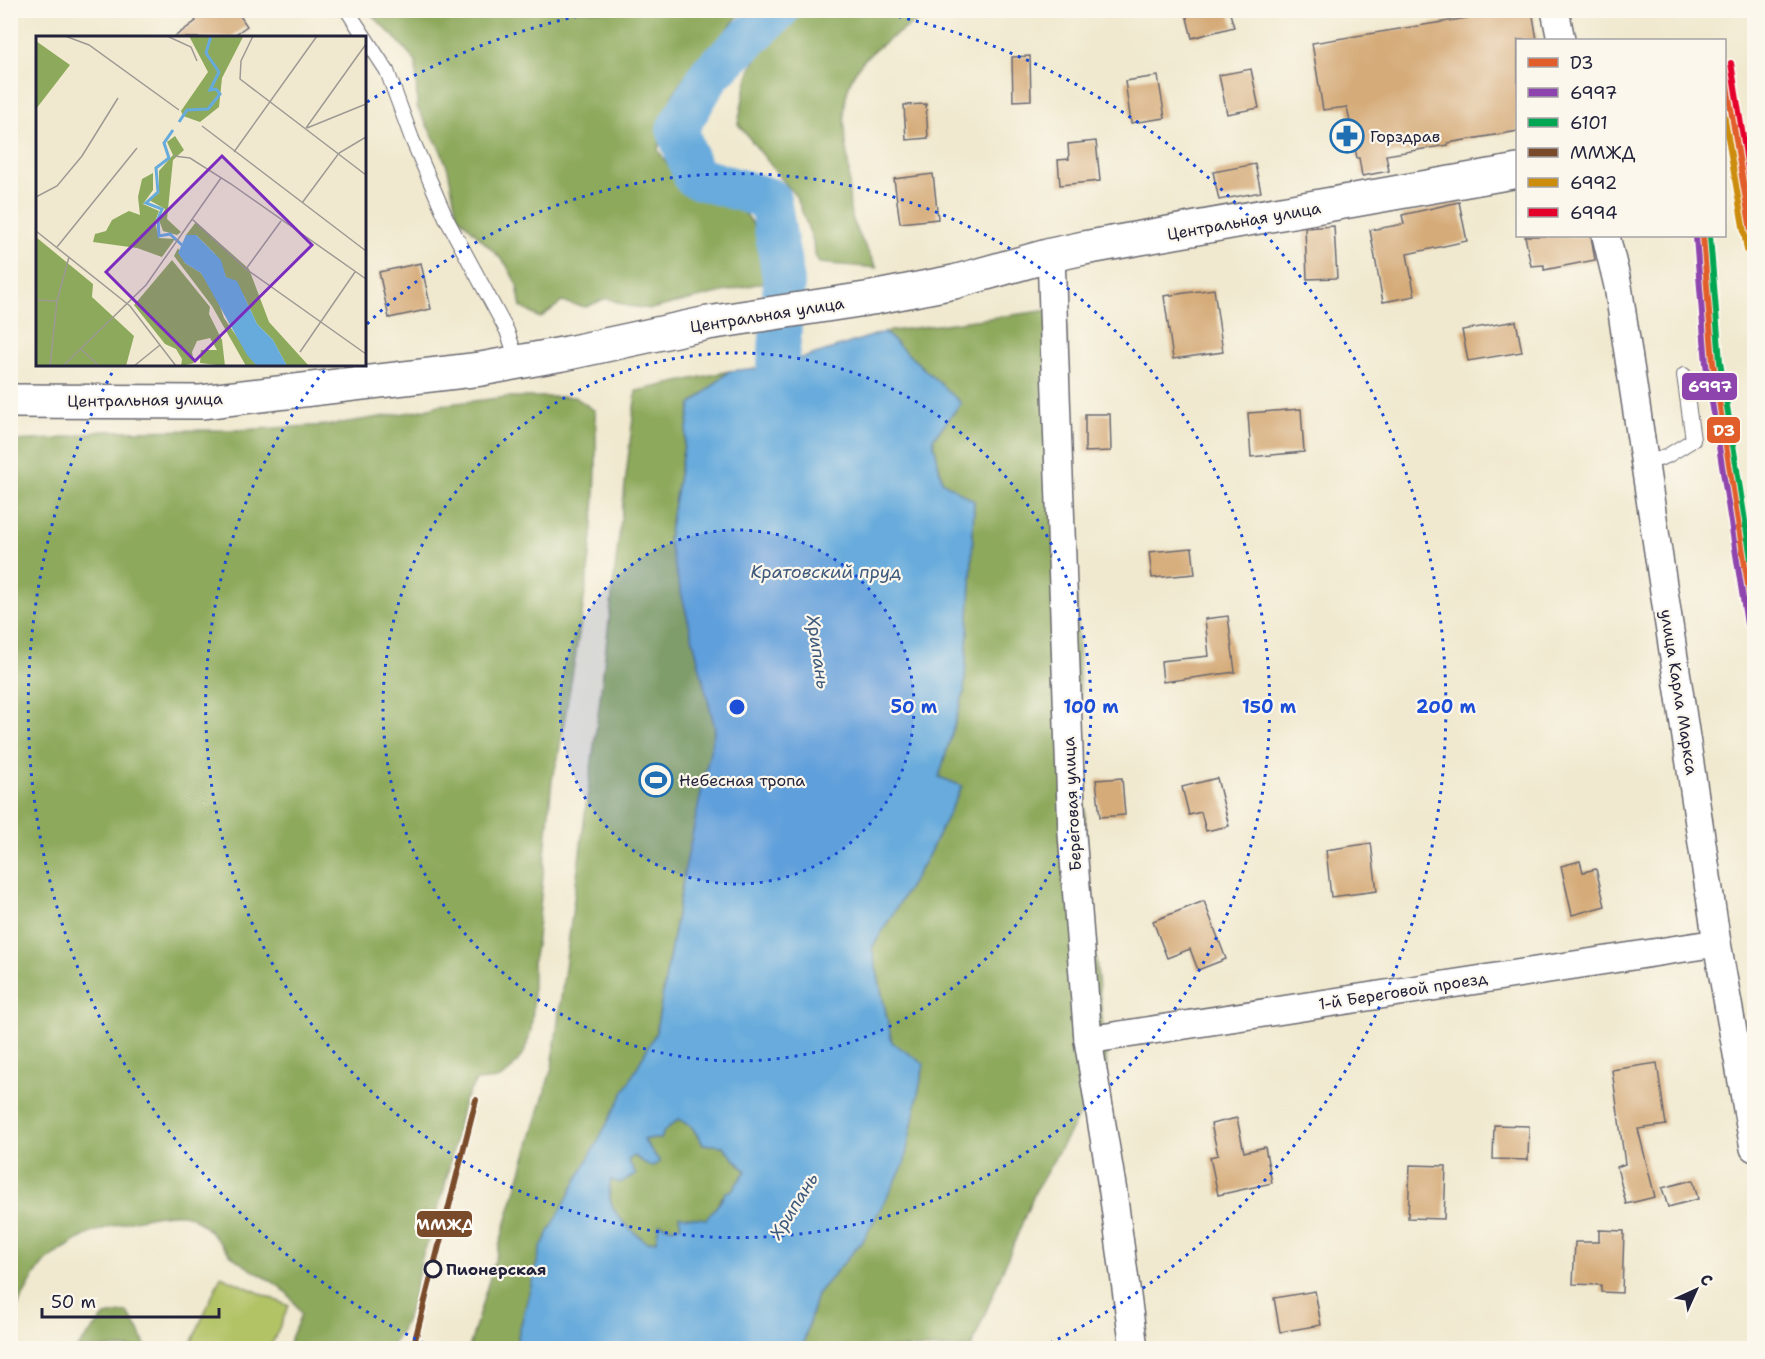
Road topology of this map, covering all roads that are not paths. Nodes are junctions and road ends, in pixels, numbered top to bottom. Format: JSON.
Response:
{"nodes":[{"id":1,"x":347,"y":10,"type":"edge"},
{"id":2,"x":1555,"y":10,"type":"edge"},
{"id":3,"x":364,"y":36,"type":"edge"},
{"id":4,"x":366,"y":39,"type":"edge"},
{"id":5,"x":1561,"y":39,"type":"edge"},
{"id":6,"x":1516,"y":171,"type":"edge"},
{"id":7,"x":1606,"y":237,"type":"edge"},
{"id":8,"x":1051,"y":255,"type":"junction"},
{"id":9,"x":518,"y":362,"type":"junction"},
{"id":10,"x":1684,"y":375,"type":"dead end"},
{"id":11,"x":10,"y":401,"type":"edge"},
{"id":12,"x":1645,"y":464,"type":"junction"},
{"id":13,"x":1717,"y":943,"type":"junction"},
{"id":14,"x":1088,"y":1040,"type":"junction"},
{"id":15,"x":1755,"y":1148,"type":"edge"},
{"id":16,"x":1134,"y":1348,"type":"edge"}],
"edges":[{"from":1,"to":3,"type":"lane"},
{"from":2,"to":5,"type":"street"},
{"from":4,"to":9,"type":"lane"},
{"from":6,"to":8,"type":"street","name":"Центральная улица"},
{"from":7,"to":12,"type":"street","name":"улица Карла Маркса"},
{"from":8,"to":9,"type":"street","name":"Центральная улица"},
{"from":8,"to":14,"type":"street","name":"Береговая улица"},
{"from":9,"to":11,"type":"street","name":"Центральная улица"},
{"from":10,"to":12,"type":"lane"},
{"from":12,"to":13,"type":"street","name":"улица Карла Маркса"},
{"from":13,"to":14,"type":"street","name":"1-й Береговой проезд"},
{"from":13,"to":15,"type":"street","name":"улица Карла Маркса"},
{"from":14,"to":16,"type":"street","name":"Береговая улица"}]}
